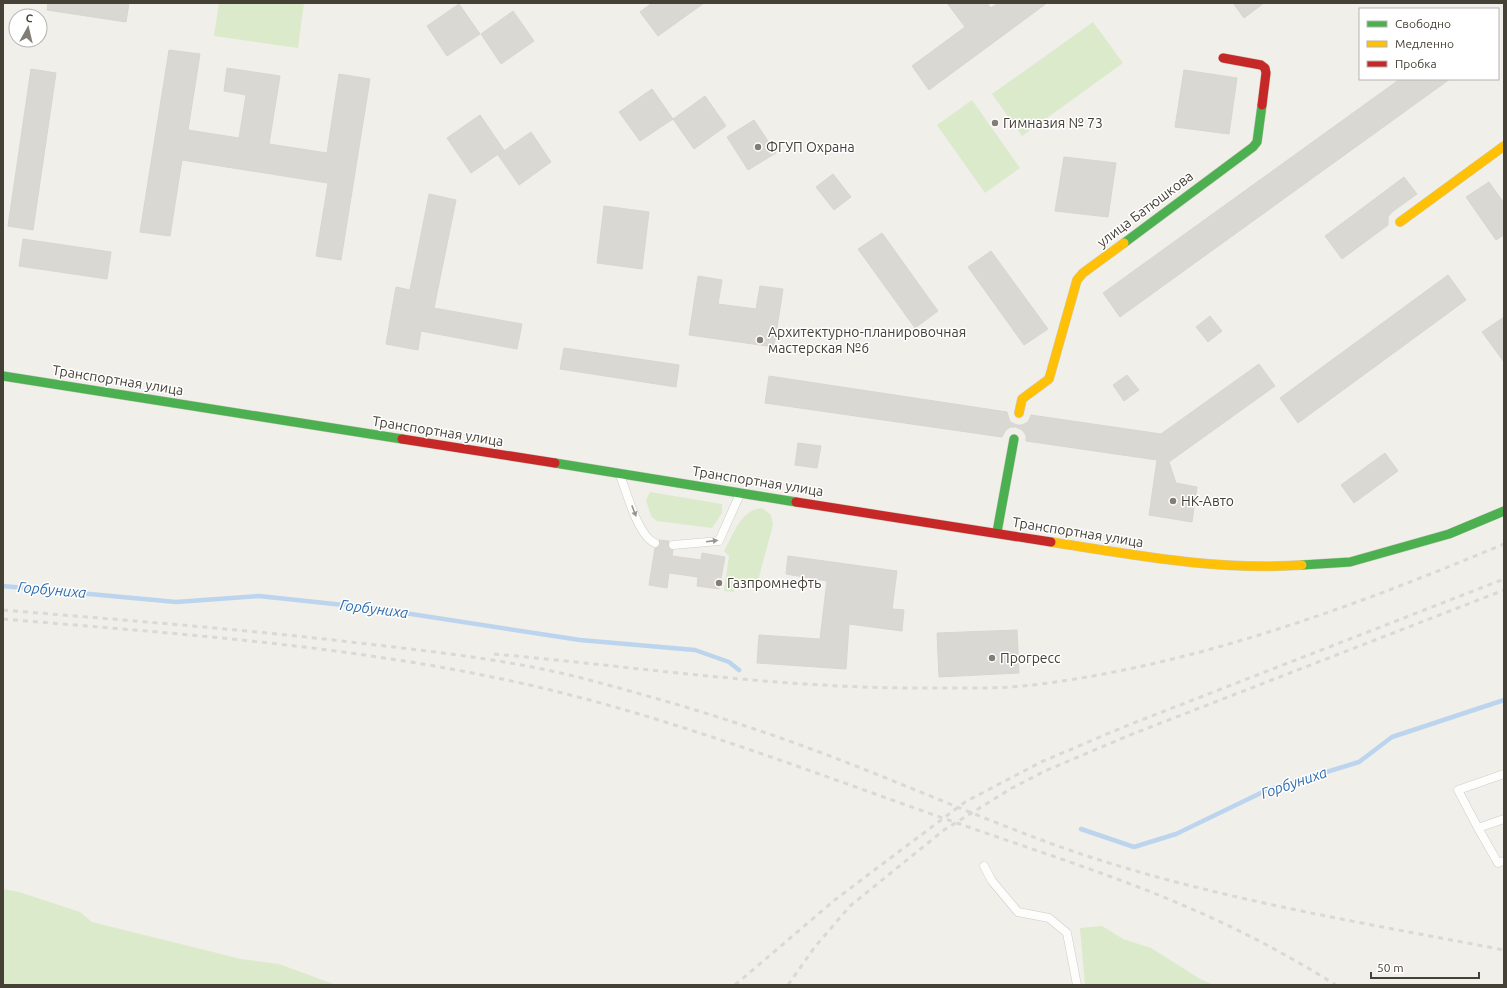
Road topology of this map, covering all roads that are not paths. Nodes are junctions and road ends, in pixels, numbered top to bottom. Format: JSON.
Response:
{"nodes":[{"id":1,"x":1223,"y":58,"type":"dead end"},
{"id":2,"x":1504,"y":146,"type":"edge"},
{"id":3,"x":1400,"y":222,"type":"dead end"},
{"id":4,"x":3,"y":376,"type":"edge"},
{"id":5,"x":1019,"y":413,"type":"dead end"},
{"id":6,"x":1014,"y":439,"type":"dead end"},
{"id":7,"x":620,"y":475,"type":"junction"},
{"id":8,"x":740,"y":492,"type":"junction"},
{"id":9,"x":1504,"y":511,"type":"edge"},
{"id":10,"x":997,"y":532,"type":"junction"},
{"id":11,"x":655,"y":543,"type":"dead end"},
{"id":12,"x":673,"y":545,"type":"dead end"},
{"id":13,"x":1504,"y":774,"type":"edge"},
{"id":14,"x":1504,"y":819,"type":"edge"},
{"id":15,"x":1478,"y":828,"type":"junction"},
{"id":16,"x":1504,"y":861,"type":"edge"},
{"id":17,"x":984,"y":866,"type":"dead end"},
{"id":18,"x":1077,"y":985,"type":"edge"}],
"edges":[{"from":1,"to":5,"type":"main road","name":"улица Батюшкова"},
{"from":2,"to":3,"type":"main road"},
{"from":4,"to":7,"type":"main road","name":"Транспортная улица"},
{"from":6,"to":10,"type":"main road"},
{"from":7,"to":8,"type":"main road","name":"Транспортная улица"},
{"from":7,"to":11,"type":"lane","one_way":true},
{"from":8,"to":10,"type":"main road","name":"Транспортная улица"},
{"from":12,"to":8,"type":"lane","one_way":true},
{"from":9,"to":10,"type":"main road","name":"Транспортная улица"},
{"from":13,"to":15,"type":"lane"},
{"from":14,"to":15,"type":"lane"},
{"from":15,"to":16,"type":"lane"},
{"from":17,"to":18,"type":"lane"}]}
